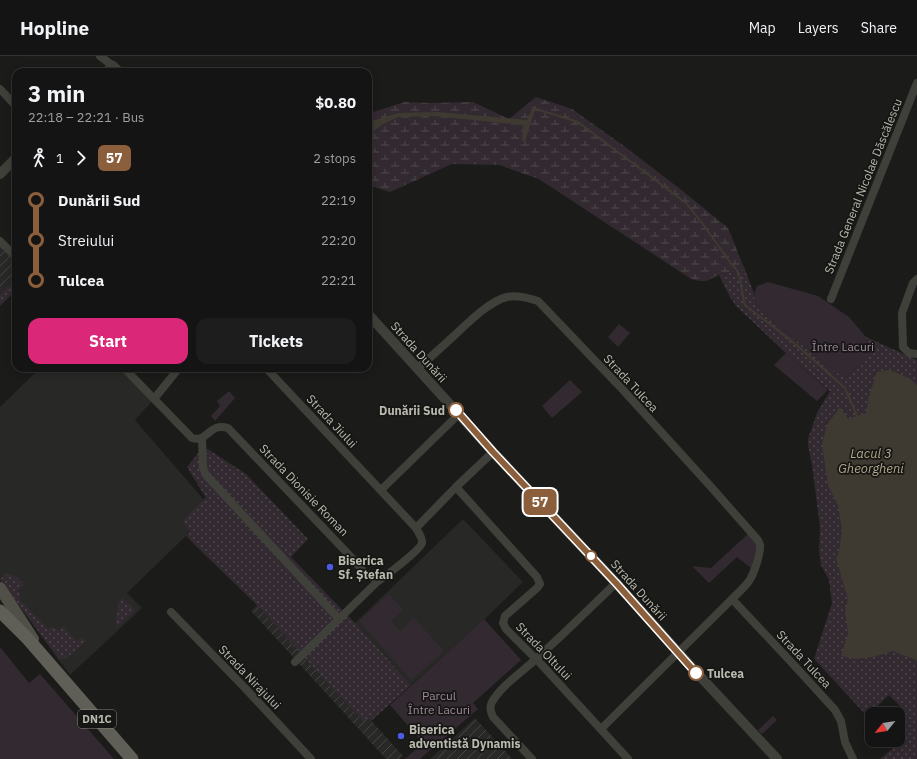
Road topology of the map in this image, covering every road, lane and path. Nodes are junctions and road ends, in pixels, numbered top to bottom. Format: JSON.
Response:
{"nodes":[{"id":1,"x":100,"y":56,"type":"edge"},
{"id":2,"x":111,"y":68,"type":"edge"},
{"id":3,"x":917,"y":83,"type":"edge"},
{"id":4,"x":0,"y":89,"type":"edge"},
{"id":5,"x":12,"y":102,"type":"edge"},
{"id":6,"x":12,"y":162,"type":"edge"},
{"id":7,"x":0,"y":174,"type":"edge"},
{"id":8,"x":0,"y":241,"type":"edge"},
{"id":9,"x":12,"y":253,"type":"edge"},
{"id":10,"x":917,"y":279,"type":"edge"},
{"id":11,"x":831,"y":299,"type":"dead end"},
{"id":12,"x":372,"y":318,"type":"edge"},
{"id":13,"x":917,"y":354,"type":"edge"},
{"id":14,"x":418,"y":368,"type":"junction"},
{"id":15,"x":128,"y":372,"type":"edge"},
{"id":16,"x":176,"y":372,"type":"edge"},
{"id":17,"x":270,"y":372,"type":"edge"},
{"id":18,"x":154,"y":399,"type":"junction"},
{"id":19,"x":459,"y":414,"type":"junction"},
{"id":20,"x":202,"y":438,"type":"junction"},
{"id":21,"x":493,"y":452,"type":"junction"},
{"id":22,"x":456,"y":487,"type":"junction"},
{"id":23,"x":381,"y":490,"type":"junction"},
{"id":24,"x":416,"y":528,"type":"junction"},
{"id":25,"x":378,"y":581,"type":"junction"},
{"id":26,"x":616,"y":583,"type":"junction"},
{"id":27,"x":0,"y":588,"type":"edge"},
{"id":28,"x":732,"y":599,"type":"junction"},
{"id":29,"x":0,"y":611,"type":"edge"},
{"id":30,"x":171,"y":612,"type":"dead end"},
{"id":31,"x":0,"y":618,"type":"edge"},
{"id":32,"x":339,"y":619,"type":"junction"},
{"id":33,"x":16,"y":627,"type":"junction"},
{"id":34,"x":678,"y":652,"type":"junction"},
{"id":35,"x":45,"y":659,"type":"junction"},
{"id":36,"x":536,"y":659,"type":"junction"},
{"id":37,"x":295,"y":662,"type":"dead end"},
{"id":38,"x":601,"y":729,"type":"junction"},
{"id":39,"x":132,"y":759,"type":"edge"},
{"id":40,"x":311,"y":759,"type":"edge"},
{"id":41,"x":532,"y":759,"type":"edge"},
{"id":42,"x":628,"y":759,"type":"edge"},
{"id":43,"x":777,"y":759,"type":"edge"},
{"id":44,"x":853,"y":759,"type":"edge"}],
"edges":[{"from":1,"to":2,"type":"street"},
{"from":3,"to":11,"type":"street","name":"Strada General Nicolae Dăscălescu"},
{"from":4,"to":5,"type":"street"},
{"from":6,"to":7,"type":"street"},
{"from":8,"to":9,"type":"street"},
{"from":10,"to":13,"type":"street"},
{"from":12,"to":14,"type":"street","name":"Strada Dunării"},
{"from":14,"to":19,"type":"street","name":"Strada Dunării"},
{"from":14,"to":28,"type":"street","name":"Strada Tulcea"},
{"from":15,"to":18,"type":"street"},
{"from":16,"to":18,"type":"street"},
{"from":17,"to":23,"type":"street","name":"Strada Jiului"},
{"from":18,"to":20,"type":"street"},
{"from":19,"to":21,"type":"street","name":"Strada Dunării"},
{"from":19,"to":23,"type":"street"},
{"from":20,"to":25,"type":"street","name":"Strada Dionisie Roman"},
{"from":20,"to":32,"type":"street"},
{"from":21,"to":22,"type":"street"},
{"from":21,"to":26,"type":"street","name":"Strada Dunării"},
{"from":22,"to":24,"type":"street"},
{"from":22,"to":36,"type":"street","name":"Strada Oltului"},
{"from":23,"to":24,"type":"street","name":"Strada Jiului"},
{"from":24,"to":25,"type":"street"},
{"from":25,"to":32,"type":"street"},
{"from":26,"to":34,"type":"street","name":"Strada Dunării"},
{"from":26,"to":36,"type":"street"},
{"from":27,"to":35,"type":"main road"},
{"from":28,"to":34,"type":"street","name":"Strada Tulcea"},
{"from":28,"to":44,"type":"street","name":"Strada Tulcea"},
{"from":29,"to":33,"type":"main road","number":"DN1C"},
{"from":30,"to":40,"type":"street","name":"Strada Nirajului"},
{"from":31,"to":33,"type":"main road"},
{"from":32,"to":37,"type":"street"},
{"from":33,"to":35,"type":"main road","number":"DN1C"},
{"from":34,"to":38,"type":"street","name":"Strada Tulcea"},
{"from":34,"to":43,"type":"street","name":"Strada Dunării"},
{"from":35,"to":39,"type":"main road","number":"DN1C"},
{"from":36,"to":38,"type":"street","name":"Strada Oltului"},
{"from":36,"to":41,"type":"street"},
{"from":38,"to":42,"type":"street","name":"Strada Oltului"}]}
